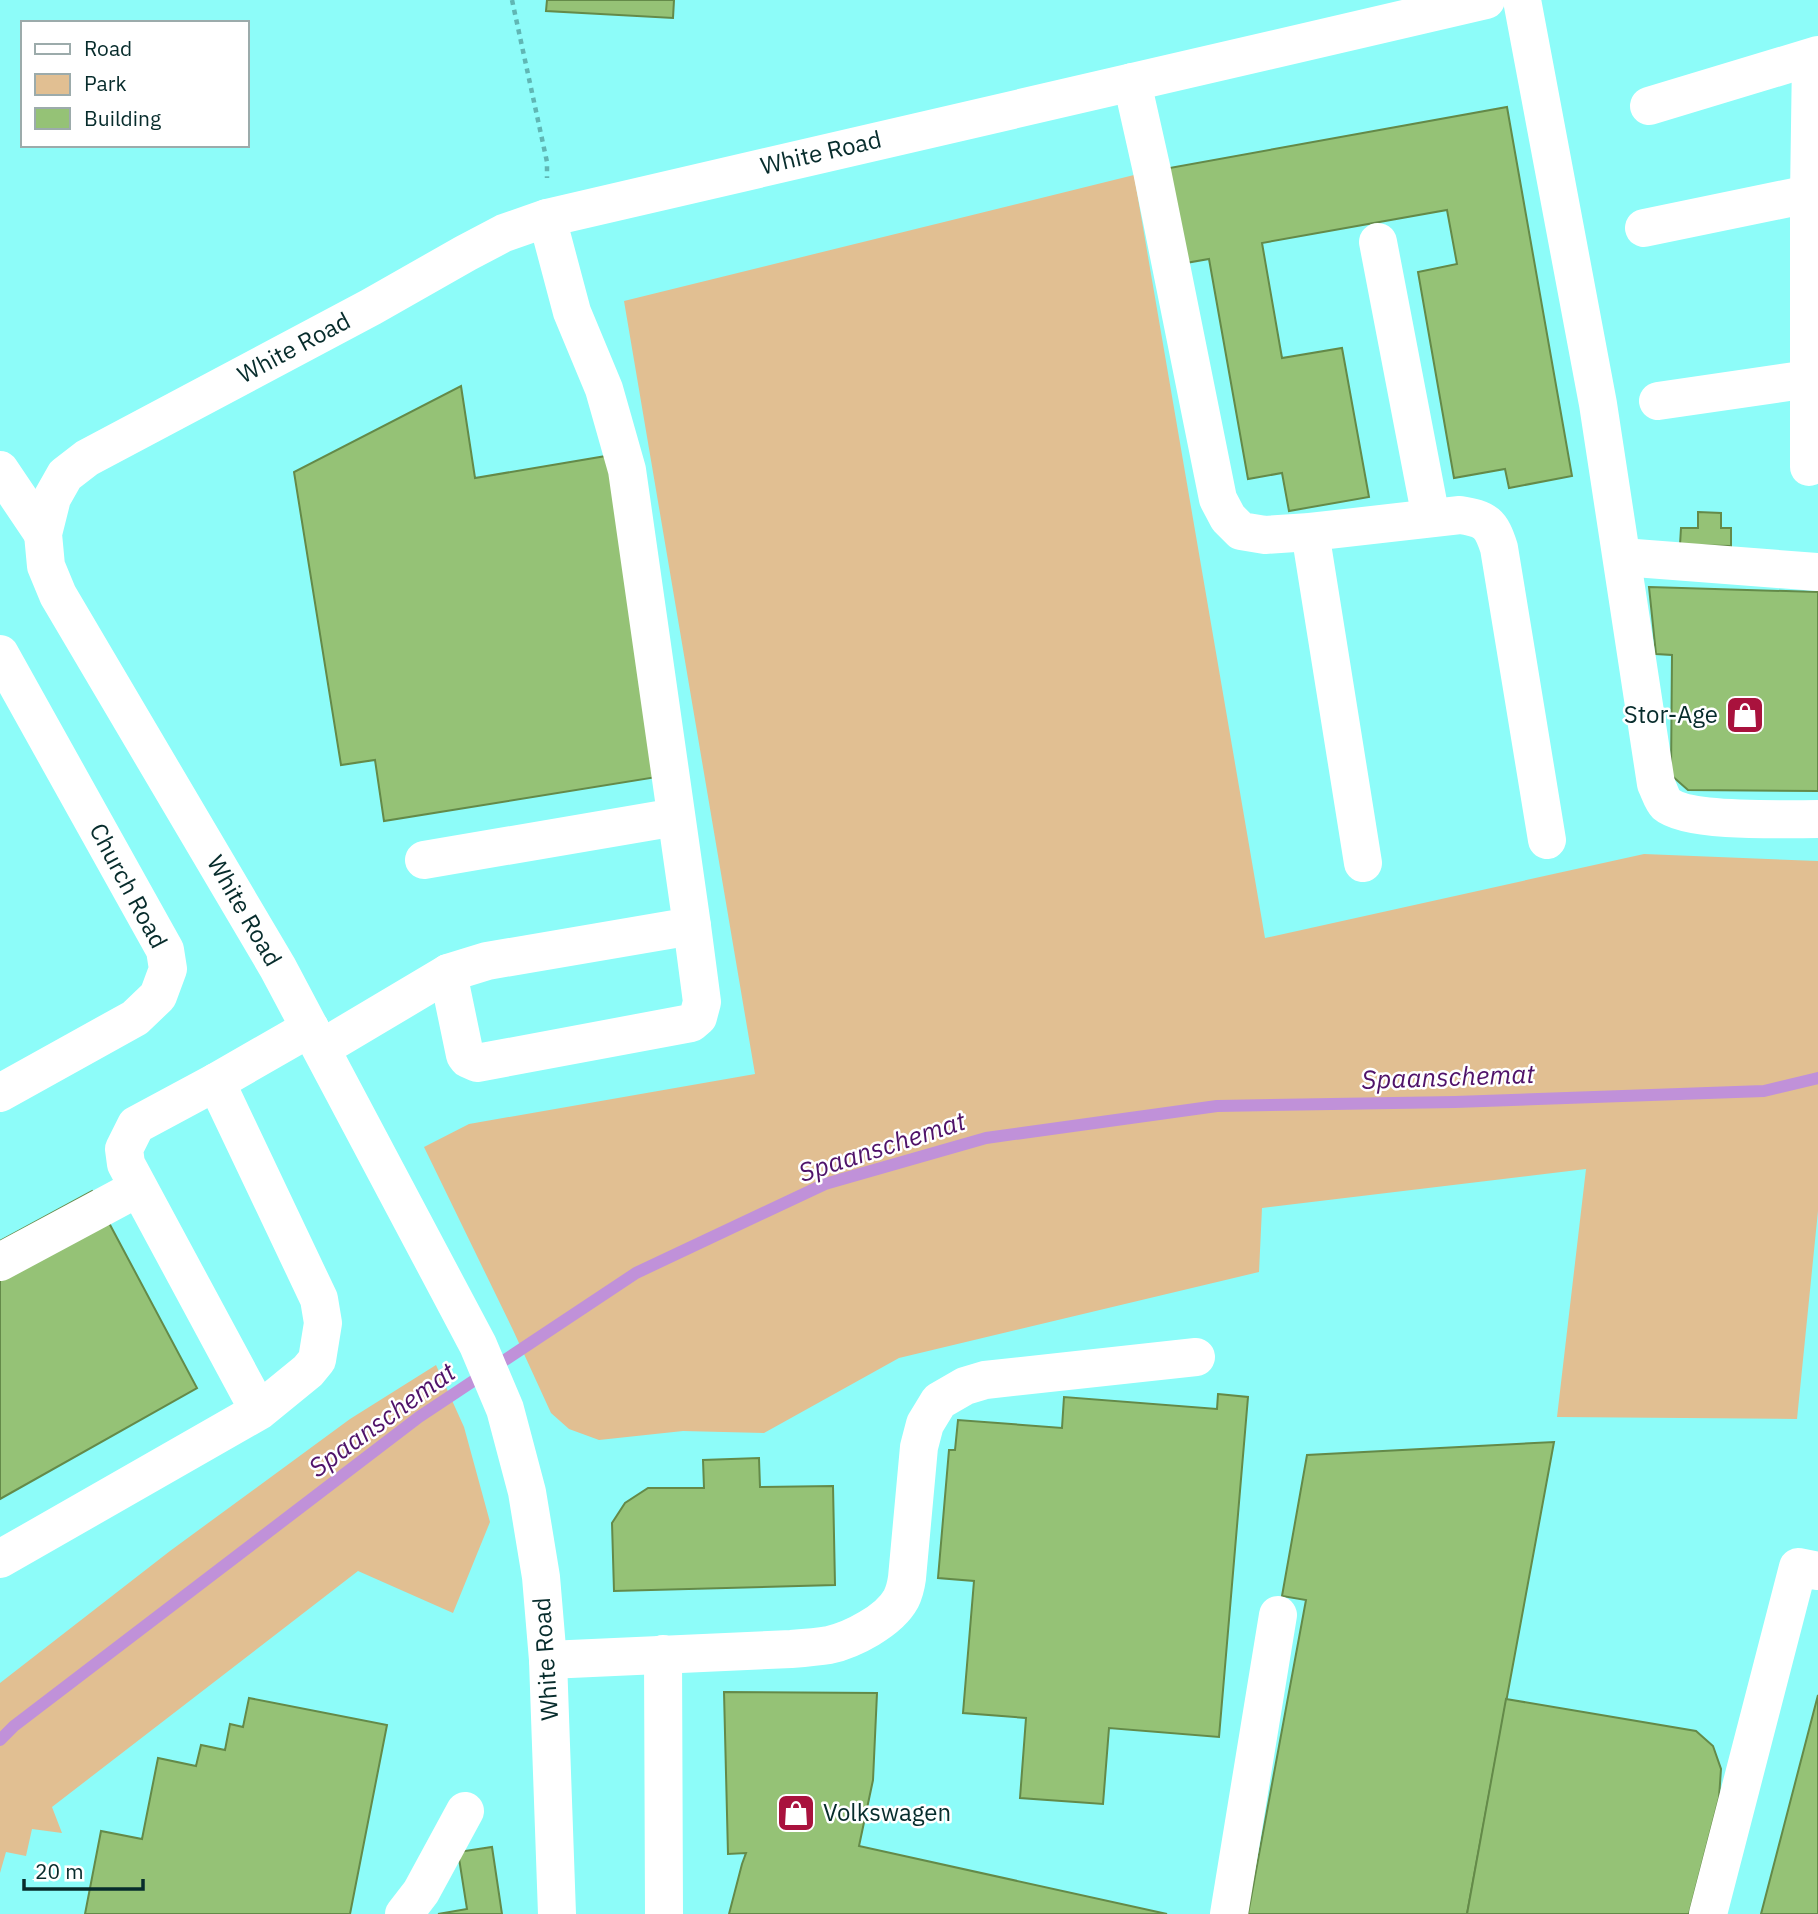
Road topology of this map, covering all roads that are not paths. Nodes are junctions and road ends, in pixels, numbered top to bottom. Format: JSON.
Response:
{"nodes":[{"id":1,"x":1486,"y":0,"type":"edge"},
{"id":2,"x":1522,"y":0,"type":"edge"},
{"id":3,"x":1815,"y":57,"type":"edge"},
{"id":4,"x":1132,"y":82,"type":"junction"},
{"id":5,"x":1649,"y":106,"type":"dead end"},
{"id":6,"x":1809,"y":194,"type":"junction"},
{"id":7,"x":547,"y":218,"type":"junction"},
{"id":8,"x":1644,"y":228,"type":"dead end"},
{"id":9,"x":1378,"y":242,"type":"dead end"},
{"id":10,"x":1808,"y":379,"type":"junction"},
{"id":11,"x":1658,"y":401,"type":"dead end"},
{"id":12,"x":1808,"y":467,"type":"dead end"},
{"id":13,"x":0,"y":470,"type":"edge"},
{"id":14,"x":1431,"y":518,"type":"junction"},
{"id":15,"x":1310,"y":532,"type":"junction"},
{"id":16,"x":43,"y":534,"type":"junction"},
{"id":17,"x":1622,"y":558,"type":"junction"},
{"id":18,"x":1818,"y":572,"type":"edge"},
{"id":19,"x":0,"y":654,"type":"edge"},
{"id":20,"x":676,"y":817,"type":"junction"},
{"id":21,"x":1818,"y":819,"type":"edge"},
{"id":22,"x":1547,"y":840,"type":"dead end"},
{"id":23,"x":424,"y":860,"type":"dead end"},
{"id":24,"x":1363,"y":863,"type":"dead end"},
{"id":25,"x":692,"y":926,"type":"junction"},
{"id":26,"x":449,"y":973,"type":"junction"},
{"id":27,"x":316,"y":1038,"type":"junction"},
{"id":28,"x":216,"y":1082,"type":"junction"},
{"id":29,"x":0,"y":1093,"type":"edge"},
{"id":30,"x":138,"y":1188,"type":"junction"},
{"id":31,"x":0,"y":1262,"type":"edge"},
{"id":32,"x":1196,"y":1357,"type":"dead end"},
{"id":33,"x":259,"y":1411,"type":"junction"},
{"id":34,"x":0,"y":1559,"type":"edge"},
{"id":35,"x":1818,"y":1572,"type":"edge"},
{"id":36,"x":1278,"y":1615,"type":"dead end"},
{"id":37,"x":663,"y":1654,"type":"junction"},
{"id":38,"x":548,"y":1660,"type":"junction"},
{"id":39,"x":465,"y":1811,"type":"dead end"},
{"id":40,"x":404,"y":1914,"type":"edge"},
{"id":41,"x":557,"y":1914,"type":"edge"},
{"id":42,"x":664,"y":1914,"type":"edge"},
{"id":43,"x":1229,"y":1914,"type":"edge"},
{"id":44,"x":1708,"y":1914,"type":"edge"}],
"edges":[{"from":1,"to":4,"type":"street","name":"White Road"},
{"from":2,"to":17,"type":"street"},
{"from":3,"to":5,"type":"street"},
{"from":3,"to":6,"type":"street"},
{"from":4,"to":7,"type":"street","name":"White Road"},
{"from":4,"to":15,"type":"street"},
{"from":6,"to":8,"type":"street"},
{"from":6,"to":10,"type":"street"},
{"from":7,"to":16,"type":"street","name":"White Road"},
{"from":7,"to":20,"type":"street"},
{"from":9,"to":14,"type":"street"},
{"from":10,"to":11,"type":"street"},
{"from":10,"to":12,"type":"street"},
{"from":13,"to":16,"type":"street"},
{"from":14,"to":15,"type":"street"},
{"from":14,"to":22,"type":"street"},
{"from":15,"to":24,"type":"street"},
{"from":16,"to":27,"type":"street","name":"White Road"},
{"from":17,"to":18,"type":"street"},
{"from":17,"to":21,"type":"street"},
{"from":19,"to":29,"type":"street","name":"Church Road"},
{"from":20,"to":23,"type":"street"},
{"from":20,"to":25,"type":"street"},
{"from":25,"to":26,"type":"street"},
{"from":25,"to":26,"type":"street"},
{"from":26,"to":27,"type":"street"},
{"from":27,"to":28,"type":"street"},
{"from":27,"to":38,"type":"street","name":"White Road"},
{"from":28,"to":30,"type":"street"},
{"from":28,"to":33,"type":"street"},
{"from":30,"to":31,"type":"street"},
{"from":30,"to":33,"type":"street"},
{"from":32,"to":37,"type":"street"},
{"from":33,"to":34,"type":"street"},
{"from":35,"to":44,"type":"street"},
{"from":36,"to":43,"type":"street"},
{"from":37,"to":38,"type":"street"},
{"from":37,"to":42,"type":"street"},
{"from":38,"to":41,"type":"street","name":"White Road"},
{"from":39,"to":40,"type":"street"}]}
